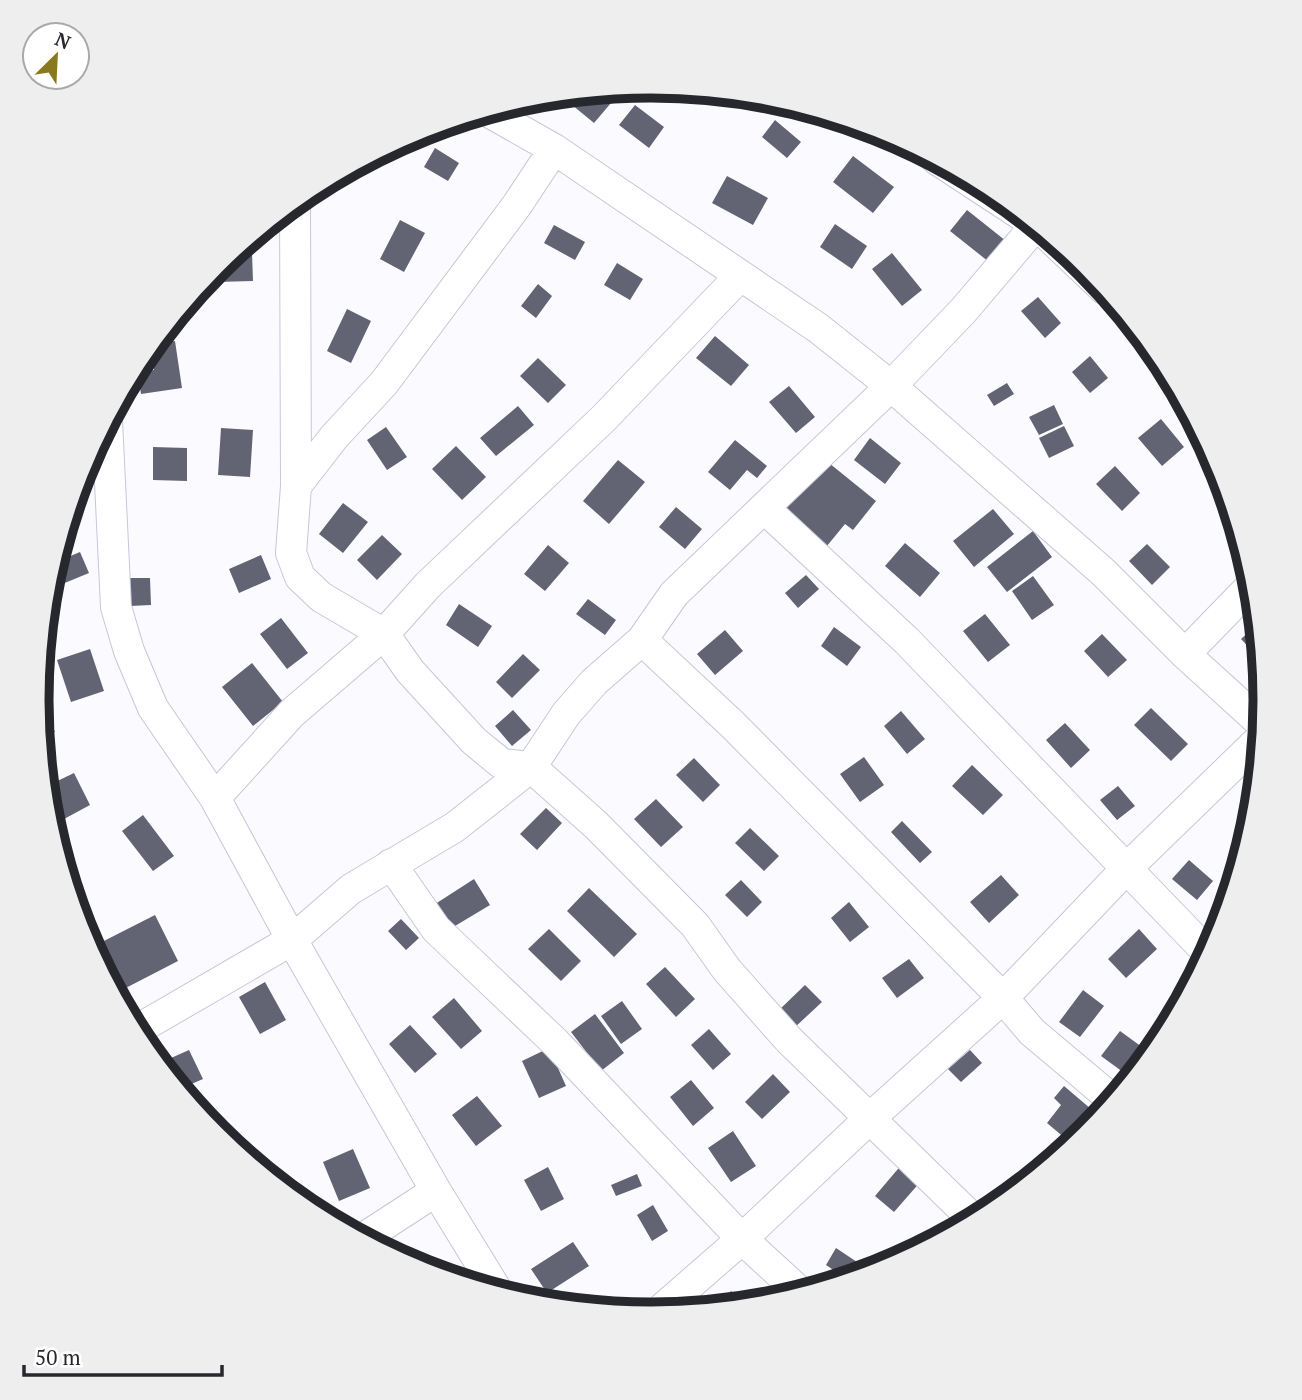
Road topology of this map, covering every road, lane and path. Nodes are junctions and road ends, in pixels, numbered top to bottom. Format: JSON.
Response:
{"nodes":[{"id":1,"x":499,"y":118,"type":"edge"},
{"id":2,"x":554,"y":149,"type":"junction"},
{"id":3,"x":295,"y":215,"type":"edge"},
{"id":4,"x":1028,"y":231,"type":"edge"},
{"id":5,"x":740,"y":276,"type":"junction"},
{"id":6,"x":891,"y":386,"type":"junction"},
{"id":7,"x":108,"y":441,"type":"edge"},
{"id":8,"x":296,"y":486,"type":"junction"},
{"id":9,"x":764,"y":508,"type":"junction"},
{"id":10,"x":1243,"y":594,"type":"edge"},
{"id":11,"x":384,"y":634,"type":"junction"},
{"id":12,"x":642,"y":640,"type":"junction"},
{"id":13,"x":1185,"y":654,"type":"junction"},
{"id":14,"x":1253,"y":716,"type":"edge"},
{"id":15,"x":1251,"y":748,"type":"edge"},
{"id":16,"x":531,"y":767,"type":"junction"},
{"id":17,"x":215,"y":797,"type":"junction"},
{"id":18,"x":391,"y":864,"type":"junction"},
{"id":19,"x":1126,"y":870,"type":"junction"},
{"id":20,"x":292,"y":940,"type":"junction"},
{"id":21,"x":1200,"y":945,"type":"edge"},
{"id":22,"x":1003,"y":998,"type":"junction"},
{"id":23,"x":145,"y":1025,"type":"edge"},
{"id":24,"x":1106,"y":1094,"type":"edge"},
{"id":25,"x":869,"y":1119,"type":"junction"},
{"id":26,"x":436,"y":1191,"type":"junction"},
{"id":27,"x":966,"y":1212,"type":"edge"},
{"id":28,"x":372,"y":1233,"type":"edge"},
{"id":29,"x":742,"y":1239,"type":"junction"},
{"id":30,"x":490,"y":1280,"type":"edge"},
{"id":31,"x":792,"y":1285,"type":"edge"},
{"id":32,"x":670,"y":1302,"type":"edge"}],
"edges":[{"from":1,"to":2,"type":"street"},
{"from":2,"to":5,"type":"street"},
{"from":2,"to":8,"type":"street"},
{"from":3,"to":8,"type":"street"},
{"from":4,"to":6,"type":"street"},
{"from":5,"to":6,"type":"street"},
{"from":5,"to":11,"type":"street"},
{"from":6,"to":9,"type":"street"},
{"from":6,"to":13,"type":"street"},
{"from":7,"to":17,"type":"street"},
{"from":8,"to":11,"type":"street"},
{"from":9,"to":12,"type":"street"},
{"from":9,"to":19,"type":"street"},
{"from":10,"to":13,"type":"street"},
{"from":11,"to":16,"type":"street"},
{"from":11,"to":17,"type":"street"},
{"from":12,"to":16,"type":"street"},
{"from":12,"to":22,"type":"street"},
{"from":13,"to":14,"type":"street"},
{"from":15,"to":19,"type":"street"},
{"from":16,"to":18,"type":"street"},
{"from":16,"to":25,"type":"street"},
{"from":17,"to":20,"type":"street"},
{"from":18,"to":20,"type":"street"},
{"from":18,"to":29,"type":"street"},
{"from":19,"to":21,"type":"street"},
{"from":19,"to":22,"type":"street"},
{"from":20,"to":23,"type":"street"},
{"from":20,"to":26,"type":"street"},
{"from":22,"to":24,"type":"street"},
{"from":22,"to":25,"type":"street"},
{"from":25,"to":27,"type":"street"},
{"from":25,"to":29,"type":"street"},
{"from":26,"to":28,"type":"street"},
{"from":26,"to":30,"type":"street"},
{"from":29,"to":31,"type":"street"},
{"from":29,"to":32,"type":"street"}]}
